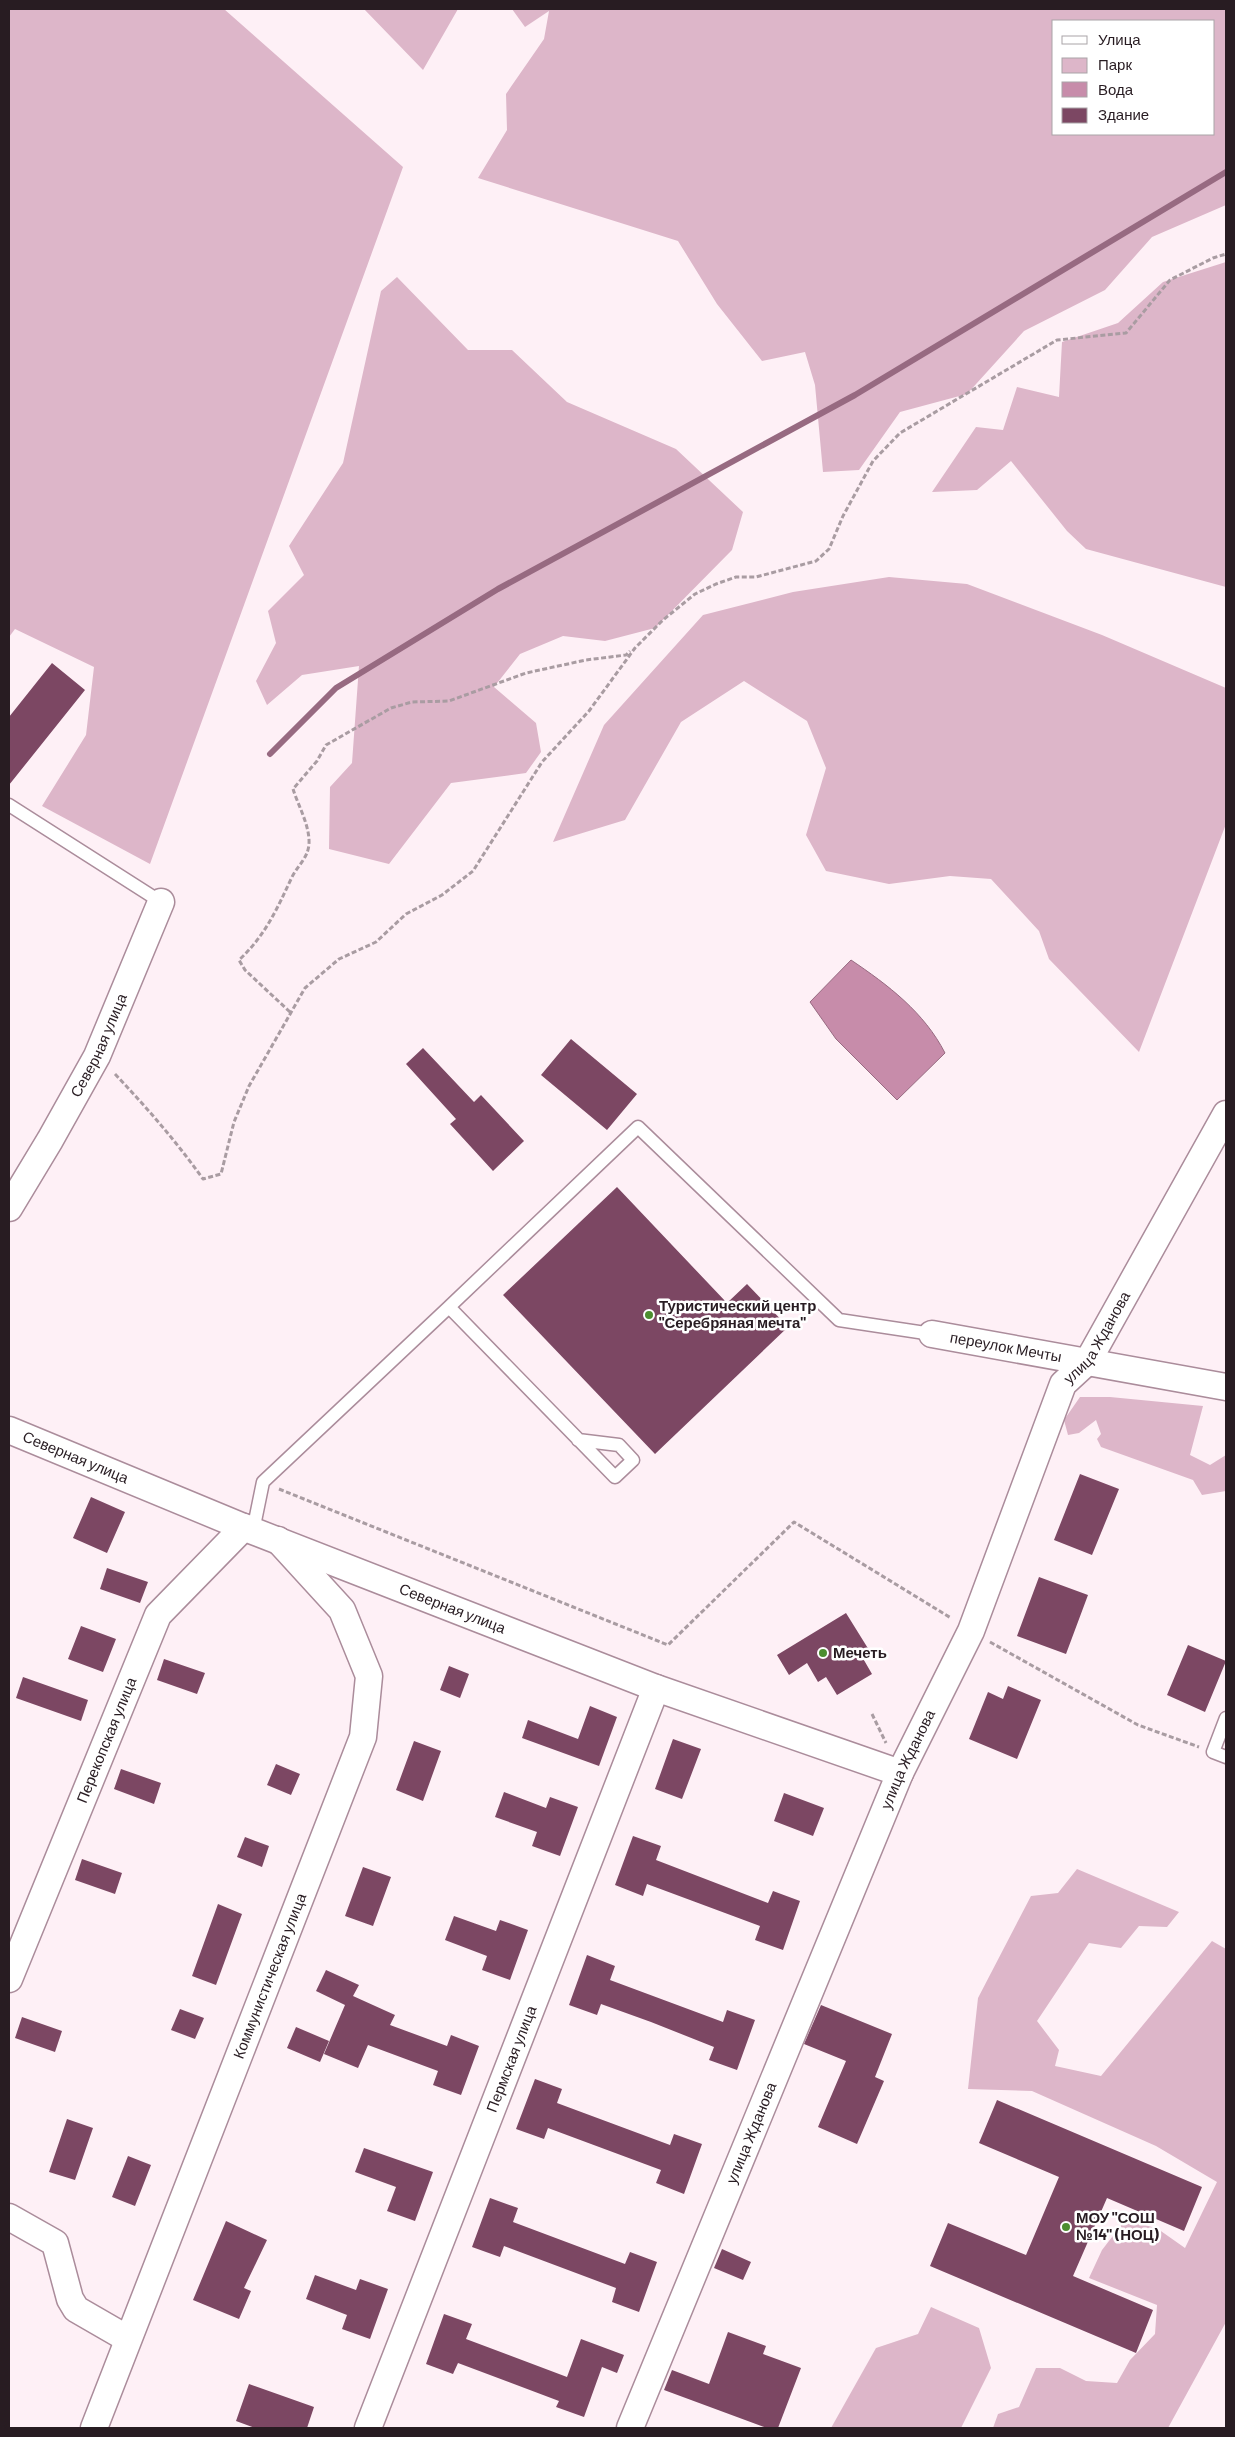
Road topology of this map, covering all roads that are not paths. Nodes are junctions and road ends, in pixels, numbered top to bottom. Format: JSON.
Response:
{"nodes":[{"id":1,"x":9,"y":805,"type":"edge"},
{"id":2,"x":161,"y":902,"type":"joint"},
{"id":3,"x":1226,"y":1114,"type":"edge"},
{"id":4,"x":9,"y":1208,"type":"edge"},
{"id":5,"x":449,"y":1307,"type":"junction"},
{"id":6,"x":932,"y":1334,"type":"joint"},
{"id":7,"x":1088,"y":1361,"type":"junction"},
{"id":8,"x":1226,"y":1387,"type":"edge"},
{"id":9,"x":9,"y":1430,"type":"edge"},
{"id":10,"x":578,"y":1440,"type":"dead end"},
{"id":11,"x":248,"y":1529,"type":"junction"},
{"id":12,"x":278,"y":1540,"type":"junction"},
{"id":13,"x":656,"y":1688,"type":"junction"},
{"id":14,"x":1226,"y":1718,"type":"edge"},
{"id":15,"x":1226,"y":1757,"type":"edge"},
{"id":16,"x":900,"y":1773,"type":"junction"},
{"id":17,"x":9,"y":1980,"type":"edge"},
{"id":18,"x":9,"y":2217,"type":"edge"},
{"id":19,"x":128,"y":2339,"type":"junction"},
{"id":20,"x":100,"y":2426,"type":"edge"},
{"id":21,"x":368,"y":2428,"type":"edge"},
{"id":22,"x":630,"y":2428,"type":"edge"}],
"edges":[{"from":1,"to":2,"type":"lane"},
{"from":2,"to":4,"type":"street","name":"Северная улица"},
{"from":3,"to":7,"type":"street","name":"улица Жданова"},
{"from":5,"to":6,"type":"lane"},
{"from":5,"to":10,"type":"lane"},
{"from":5,"to":11,"type":"lane"},
{"from":6,"to":7,"type":"street","name":"переулок Мечты"},
{"from":7,"to":8,"type":"street","name":"переулок Мечты"},
{"from":7,"to":16,"type":"street","name":"улица Жданова"},
{"from":9,"to":11,"type":"street","name":"Северная улица"},
{"from":11,"to":12,"type":"street","name":"Северная улица"},
{"from":11,"to":17,"type":"street","name":"Перекопская улица"},
{"from":12,"to":13,"type":"street","name":"Северная улица"},
{"from":12,"to":19,"type":"street","name":"Коммунистическая улица"},
{"from":13,"to":16,"type":"street","name":"Северная улица"},
{"from":13,"to":21,"type":"street","name":"Пермская улица"},
{"from":14,"to":15,"type":"lane"},
{"from":16,"to":22,"type":"street","name":"улица Жданова"},
{"from":18,"to":19,"type":"street"},
{"from":19,"to":20,"type":"street","name":"Коммунистическая улица"}]}
